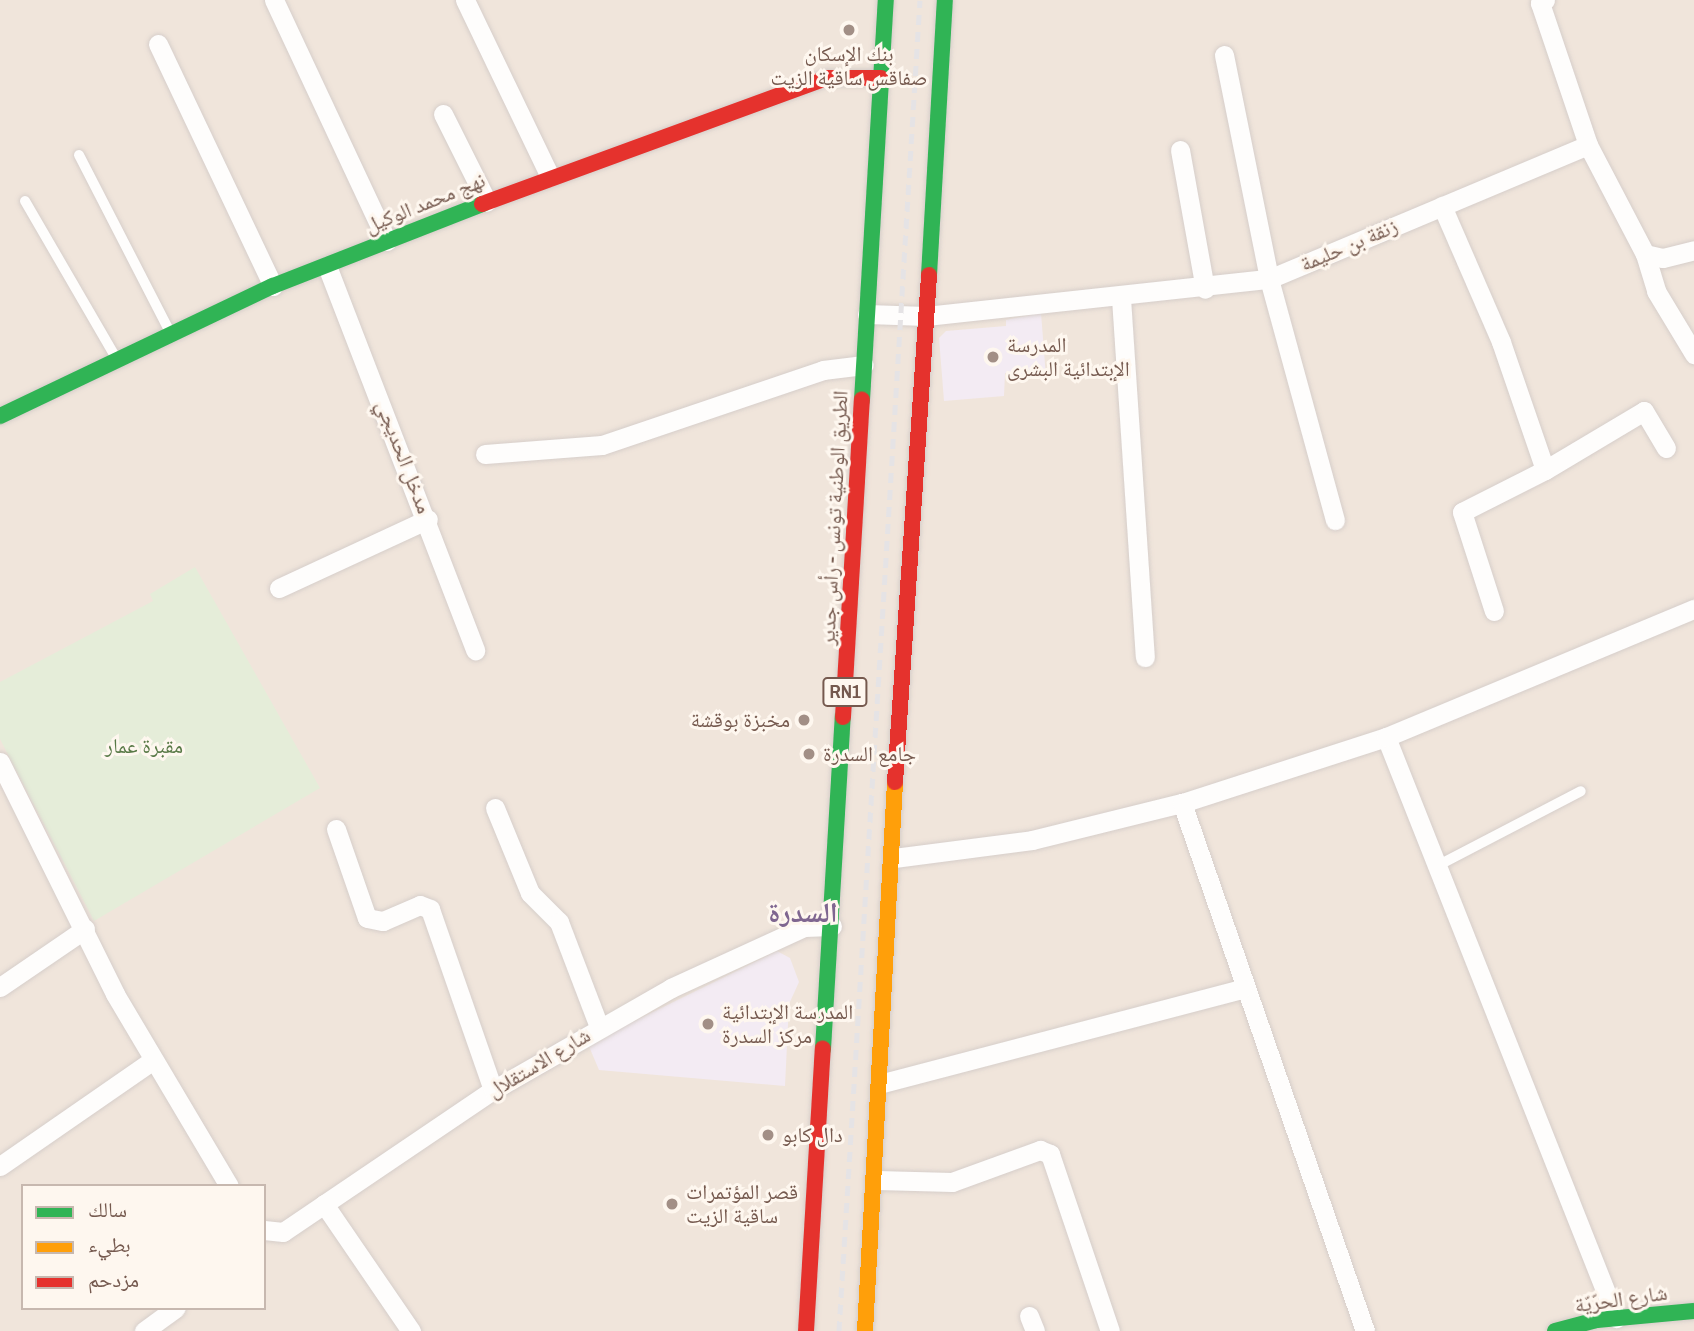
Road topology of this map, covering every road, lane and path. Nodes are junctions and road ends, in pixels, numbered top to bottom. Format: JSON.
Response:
{"nodes":[{"id":1,"x":274,"y":0,"type":"edge"},
{"id":2,"x":466,"y":0,"type":"edge"},
{"id":3,"x":886,"y":0,"type":"edge"},
{"id":4,"x":945,"y":0,"type":"edge"},
{"id":5,"x":1541,"y":1,"type":"edge"},
{"id":6,"x":158,"y":44,"type":"dead end"},
{"id":7,"x":1224,"y":55,"type":"dead end"},
{"id":8,"x":881,"y":78,"type":"junction"},
{"id":9,"x":443,"y":114,"type":"dead end"},
{"id":10,"x":1588,"y":145,"type":"junction"},
{"id":11,"x":1180,"y":150,"type":"dead end"},
{"id":12,"x":79,"y":155,"type":"dead end"},
{"id":13,"x":550,"y":177,"type":"junction"},
{"id":14,"x":25,"y":201,"type":"dead end"},
{"id":15,"x":486,"y":202,"type":"junction"},
{"id":16,"x":1442,"y":206,"type":"junction"},
{"id":17,"x":387,"y":241,"type":"junction"},
{"id":18,"x":1694,"y":250,"type":"edge"},
{"id":19,"x":1645,"y":254,"type":"junction"},
{"id":20,"x":327,"y":265,"type":"junction"},
{"id":21,"x":1269,"y":279,"type":"junction"},
{"id":22,"x":273,"y":286,"type":"junction"},
{"id":23,"x":1205,"y":289,"type":"junction"},
{"id":24,"x":1121,"y":298,"type":"junction"},
{"id":25,"x":867,"y":314,"type":"junction"},
{"id":26,"x":926,"y":316,"type":"junction"},
{"id":27,"x":170,"y":332,"type":"junction"},
{"id":28,"x":1694,"y":354,"type":"edge"},
{"id":29,"x":115,"y":356,"type":"junction"},
{"id":30,"x":864,"y":365,"type":"junction"},
{"id":31,"x":0,"y":416,"type":"edge"},
{"id":32,"x":1666,"y":448,"type":"dead end"},
{"id":33,"x":485,"y":454,"type":"dead end"},
{"id":34,"x":1545,"y":470,"type":"junction"},
{"id":35,"x":428,"y":519,"type":"junction"},
{"id":36,"x":1335,"y":520,"type":"dead end"},
{"id":37,"x":279,"y":588,"type":"dead end"},
{"id":38,"x":1694,"y":609,"type":"edge"},
{"id":39,"x":1494,"y":611,"type":"dead end"},
{"id":40,"x":475,"y":650,"type":"dead end"},
{"id":41,"x":1145,"y":657,"type":"dead end"},
{"id":42,"x":1386,"y":737,"type":"junction"},
{"id":43,"x":0,"y":762,"type":"edge"},
{"id":44,"x":1581,"y":791,"type":"dead end"},
{"id":45,"x":1182,"y":803,"type":"junction"},
{"id":46,"x":495,"y":808,"type":"dead end"},
{"id":47,"x":335,"y":829,"type":"dead end"},
{"id":48,"x":894,"y":858,"type":"junction"},
{"id":49,"x":1437,"y":866,"type":"junction"},
{"id":50,"x":832,"y":926,"type":"junction"},
{"id":51,"x":85,"y":929,"type":"junction"},
{"id":52,"x":0,"y":987,"type":"edge"},
{"id":53,"x":1242,"y":989,"type":"junction"},
{"id":54,"x":599,"y":1027,"type":"junction"},
{"id":55,"x":153,"y":1060,"type":"junction"},
{"id":56,"x":883,"y":1083,"type":"junction"},
{"id":57,"x":493,"y":1090,"type":"junction"},
{"id":58,"x":0,"y":1166,"type":"edge"},
{"id":59,"x":877,"y":1180,"type":"junction"},
{"id":60,"x":228,"y":1184,"type":"edge"},
{"id":61,"x":324,"y":1204,"type":"junction"},
{"id":62,"x":274,"y":1231,"type":"edge"},
{"id":63,"x":173,"y":1310,"type":"edge"},
{"id":64,"x":1685,"y":1311,"type":"edge"},
{"id":65,"x":1616,"y":1318,"type":"junction"},
{"id":66,"x":144,"y":1331,"type":"edge"},
{"id":67,"x":411,"y":1331,"type":"edge"},
{"id":68,"x":806,"y":1331,"type":"edge"},
{"id":69,"x":864,"y":1331,"type":"edge"},
{"id":70,"x":1110,"y":1331,"type":"edge"},
{"id":71,"x":1365,"y":1331,"type":"edge"},
{"id":72,"x":1555,"y":1331,"type":"edge"},
{"id":73,"x":1682,"y":1331,"type":"edge"}],
"edges":[{"from":1,"to":17,"type":"street"},
{"from":2,"to":13,"type":"street"},
{"from":3,"to":8,"type":"street","name":"الطريق الوطنية تونس - رأس جدير","number":"RN1"},
{"from":4,"to":26,"type":"street"},
{"from":5,"to":10,"type":"street"},
{"from":6,"to":22,"type":"street"},
{"from":7,"to":21,"type":"street"},
{"from":8,"to":13,"type":"street","name":"نهج محمد الوكيل"},
{"from":8,"to":25,"type":"street","name":"الطريق الوطنية تونس - رأس جدير","number":"RN1"},
{"from":9,"to":15,"type":"street"},
{"from":10,"to":16,"type":"street","name":"زنقة بن حليمة"},
{"from":10,"to":19,"type":"street"},
{"from":11,"to":23,"type":"street"},
{"from":12,"to":27,"type":"lane"},
{"from":13,"to":15,"type":"street","name":"نهج محمد الوكيل"},
{"from":14,"to":29,"type":"lane"},
{"from":15,"to":17,"type":"street","name":"نهج محمد الوكيل"},
{"from":16,"to":21,"type":"street","name":"زنقة بن حليمة"},
{"from":16,"to":34,"type":"street"},
{"from":17,"to":20,"type":"street","name":"نهج محمد الوكيل"},
{"from":18,"to":19,"type":"street"},
{"from":19,"to":28,"type":"street"},
{"from":20,"to":22,"type":"street","name":"نهج محمد الوكيل"},
{"from":20,"to":35,"type":"street","name":"مدخل الحديجي"},
{"from":21,"to":23,"type":"street","name":"زنقة بن حليمة"},
{"from":21,"to":36,"type":"street"},
{"from":22,"to":27,"type":"street","name":"نهج محمد الوكيل"},
{"from":23,"to":24,"type":"street","name":"زنقة بن حليمة"},
{"from":24,"to":26,"type":"street","name":"زنقة بن حليمة"},
{"from":24,"to":41,"type":"street"},
{"from":25,"to":26,"type":"street","name":"زنقة بن حليمة"},
{"from":25,"to":30,"type":"street","name":"الطريق الوطنية تونس - رأس جدير","number":"RN1"},
{"from":26,"to":48,"type":"street"},
{"from":27,"to":29,"type":"street","name":"نهج محمد الوكيل"},
{"from":29,"to":31,"type":"street","name":"نهج محمد الوكيل"},
{"from":30,"to":33,"type":"street"},
{"from":30,"to":50,"type":"street","name":"الطريق الوطنية تونس - رأس جدير","number":"RN1"},
{"from":32,"to":34,"type":"street"},
{"from":34,"to":39,"type":"street"},
{"from":35,"to":37,"type":"street"},
{"from":35,"to":40,"type":"street","name":"مدخل الحديجي"},
{"from":38,"to":42,"type":"street"},
{"from":42,"to":45,"type":"street"},
{"from":42,"to":49,"type":"street"},
{"from":43,"to":51,"type":"street"},
{"from":44,"to":49,"type":"lane"},
{"from":45,"to":48,"type":"street"},
{"from":45,"to":53,"type":"street"},
{"from":46,"to":54,"type":"street"},
{"from":47,"to":57,"type":"street"},
{"from":48,"to":56,"type":"street"},
{"from":49,"to":65,"type":"street"},
{"from":50,"to":54,"type":"street","name":"شارع الاستقلال"},
{"from":50,"to":68,"type":"street","name":"الطريق الوطنية تونس - رأس جدير","number":"RN1"},
{"from":51,"to":52,"type":"street"},
{"from":51,"to":55,"type":"street"},
{"from":53,"to":56,"type":"street"},
{"from":53,"to":71,"type":"street"},
{"from":54,"to":57,"type":"street","name":"شارع الاستقلال"},
{"from":55,"to":58,"type":"street"},
{"from":55,"to":60,"type":"street"},
{"from":56,"to":59,"type":"street"},
{"from":57,"to":61,"type":"street","name":"شارع الاستقلال"},
{"from":59,"to":69,"type":"street"},
{"from":59,"to":70,"type":"street"},
{"from":61,"to":62,"type":"street","name":"شارع الاستقلال"},
{"from":61,"to":67,"type":"street"},
{"from":63,"to":66,"type":"street"},
{"from":64,"to":65,"type":"street","name":"شارع الحرّيّة"},
{"from":64,"to":73,"type":"street"},
{"from":65,"to":72,"type":"street","name":"شارع الحرّيّة"}]}
